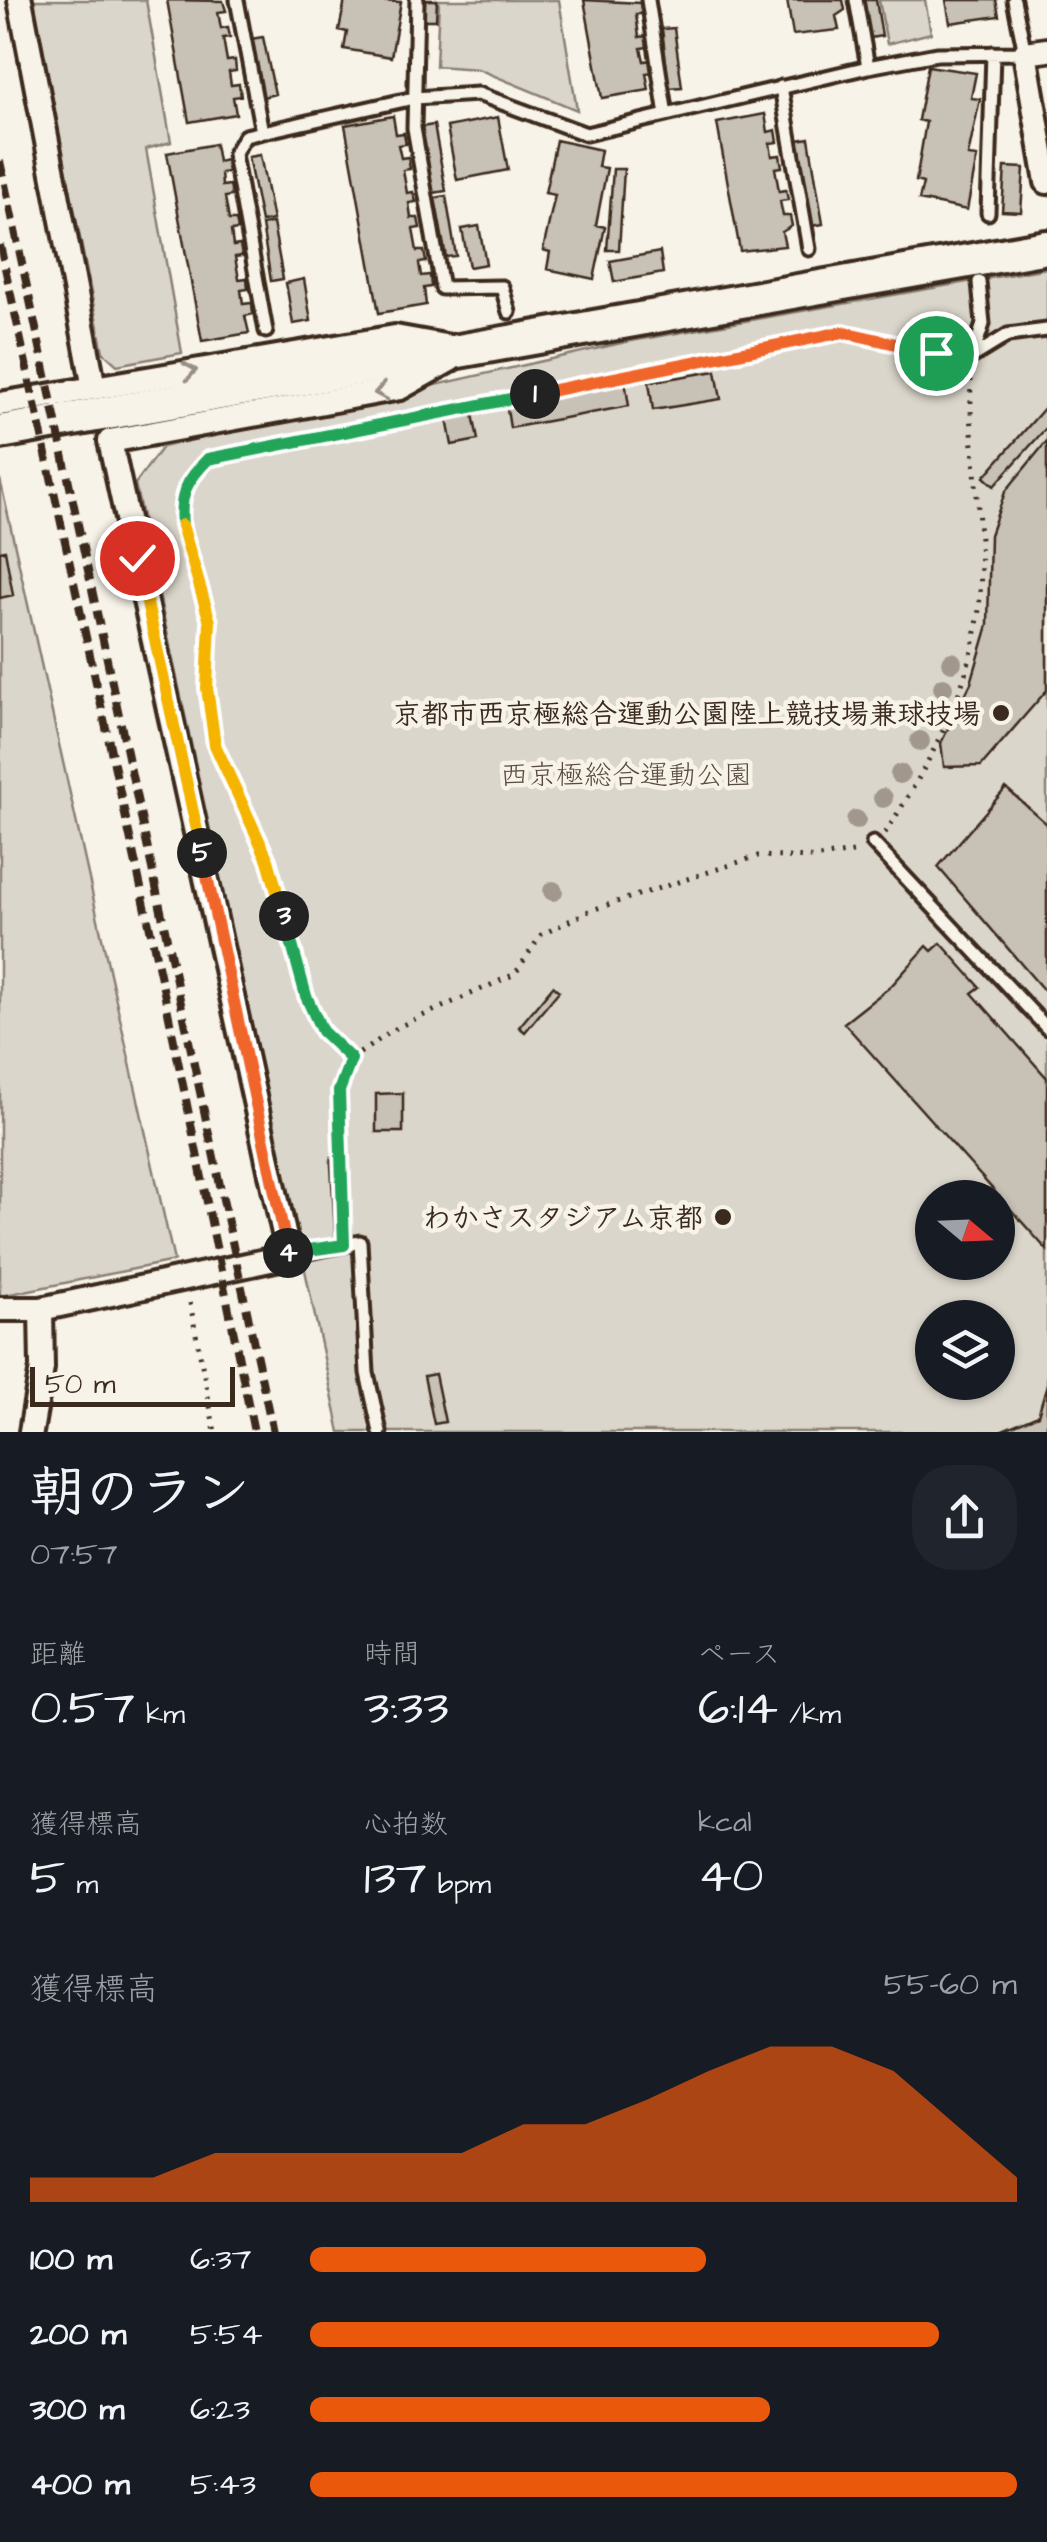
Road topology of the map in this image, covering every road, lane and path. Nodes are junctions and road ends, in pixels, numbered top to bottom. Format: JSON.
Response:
{"nodes":[{"id":1,"x":20,"y":0,"type":"edge"},
{"id":2,"x":237,"y":0,"type":"edge"},
{"id":3,"x":418,"y":0,"type":"edge"},
{"id":4,"x":648,"y":0,"type":"edge"},
{"id":5,"x":856,"y":0,"type":"edge"},
{"id":6,"x":1014,"y":0,"type":"edge"},
{"id":7,"x":1036,"y":51,"type":"edge"},
{"id":8,"x":992,"y":53,"type":"junction"},
{"id":9,"x":868,"y":67,"type":"junction"},
{"id":10,"x":781,"y":87,"type":"junction"},
{"id":11,"x":414,"y":98,"type":"junction"},
{"id":12,"x":666,"y":115,"type":"junction"},
{"id":13,"x":262,"y":132,"type":"junction"},
{"id":14,"x":1047,"y":182,"type":"edge"},
{"id":15,"x":988,"y":212,"type":"dead end"},
{"id":16,"x":1047,"y":247,"type":"edge"},
{"id":17,"x":809,"y":249,"type":"dead end"},
{"id":18,"x":979,"y":282,"type":"dead end"},
{"id":19,"x":509,"y":312,"type":"dead end"},
{"id":20,"x":1047,"y":330,"type":"edge"},
{"id":21,"x":266,"y":331,"type":"dead end"},
{"id":22,"x":468,"y":350,"type":"junction"},
{"id":23,"x":972,"y":358,"type":"junction"},
{"id":24,"x":94,"y":388,"type":"junction"},
{"id":25,"x":0,"y":404,"type":"edge"},
{"id":26,"x":0,"y":432,"type":"edge"},
{"id":27,"x":872,"y":843,"type":"junction"},
{"id":28,"x":1047,"y":1028,"type":"edge"},
{"id":29,"x":351,"y":1059,"type":"junction"},
{"id":30,"x":339,"y":1161,"type":"joint"},
{"id":31,"x":344,"y":1245,"type":"junction"},
{"id":32,"x":289,"y":1256,"type":"junction"},
{"id":33,"x":185,"y":1279,"type":"junction"},
{"id":34,"x":0,"y":1309,"type":"edge"},
{"id":35,"x":41,"y":1309,"type":"junction"},
{"id":36,"x":31,"y":1432,"type":"edge"},
{"id":37,"x":216,"y":1432,"type":"edge"},
{"id":38,"x":380,"y":1432,"type":"edge"}],
"edges":[{"from":1,"to":24,"type":"street"},
{"from":2,"to":13,"type":"lane"},
{"from":3,"to":11,"type":"lane"},
{"from":4,"to":12,"type":"lane"},
{"from":5,"to":9,"type":"lane"},
{"from":6,"to":7,"type":"lane"},
{"from":7,"to":8,"type":"lane"},
{"from":7,"to":14,"type":"street"},
{"from":8,"to":9,"type":"lane"},
{"from":8,"to":15,"type":"lane"},
{"from":9,"to":10,"type":"lane"},
{"from":10,"to":12,"type":"lane"},
{"from":10,"to":17,"type":"lane"},
{"from":11,"to":12,"type":"lane"},
{"from":11,"to":13,"type":"lane"},
{"from":11,"to":19,"type":"lane"},
{"from":13,"to":21,"type":"lane"},
{"from":16,"to":22,"type":"street"},
{"from":18,"to":23,"type":"lane"},
{"from":20,"to":23,"type":"lane"},
{"from":24,"to":22,"type":"street","one_way":true},
{"from":22,"to":26,"type":"street"},
{"from":22,"to":32,"type":"street","one_way":true},
{"from":23,"to":27,"type":"path"},
{"from":23,"to":29,"type":"path"},
{"from":24,"to":25,"type":"street"},
{"from":27,"to":28,"type":"lane"},
{"from":27,"to":29,"type":"path"},
{"from":29,"to":30,"type":"path"},
{"from":30,"to":31,"type":"lane"},
{"from":31,"to":32,"type":"lane"},
{"from":31,"to":38,"type":"lane"},
{"from":32,"to":33,"type":"street"},
{"from":33,"to":35,"type":"street"},
{"from":33,"to":37,"type":"path"},
{"from":34,"to":35,"type":"street"},
{"from":35,"to":36,"type":"street"}]}
